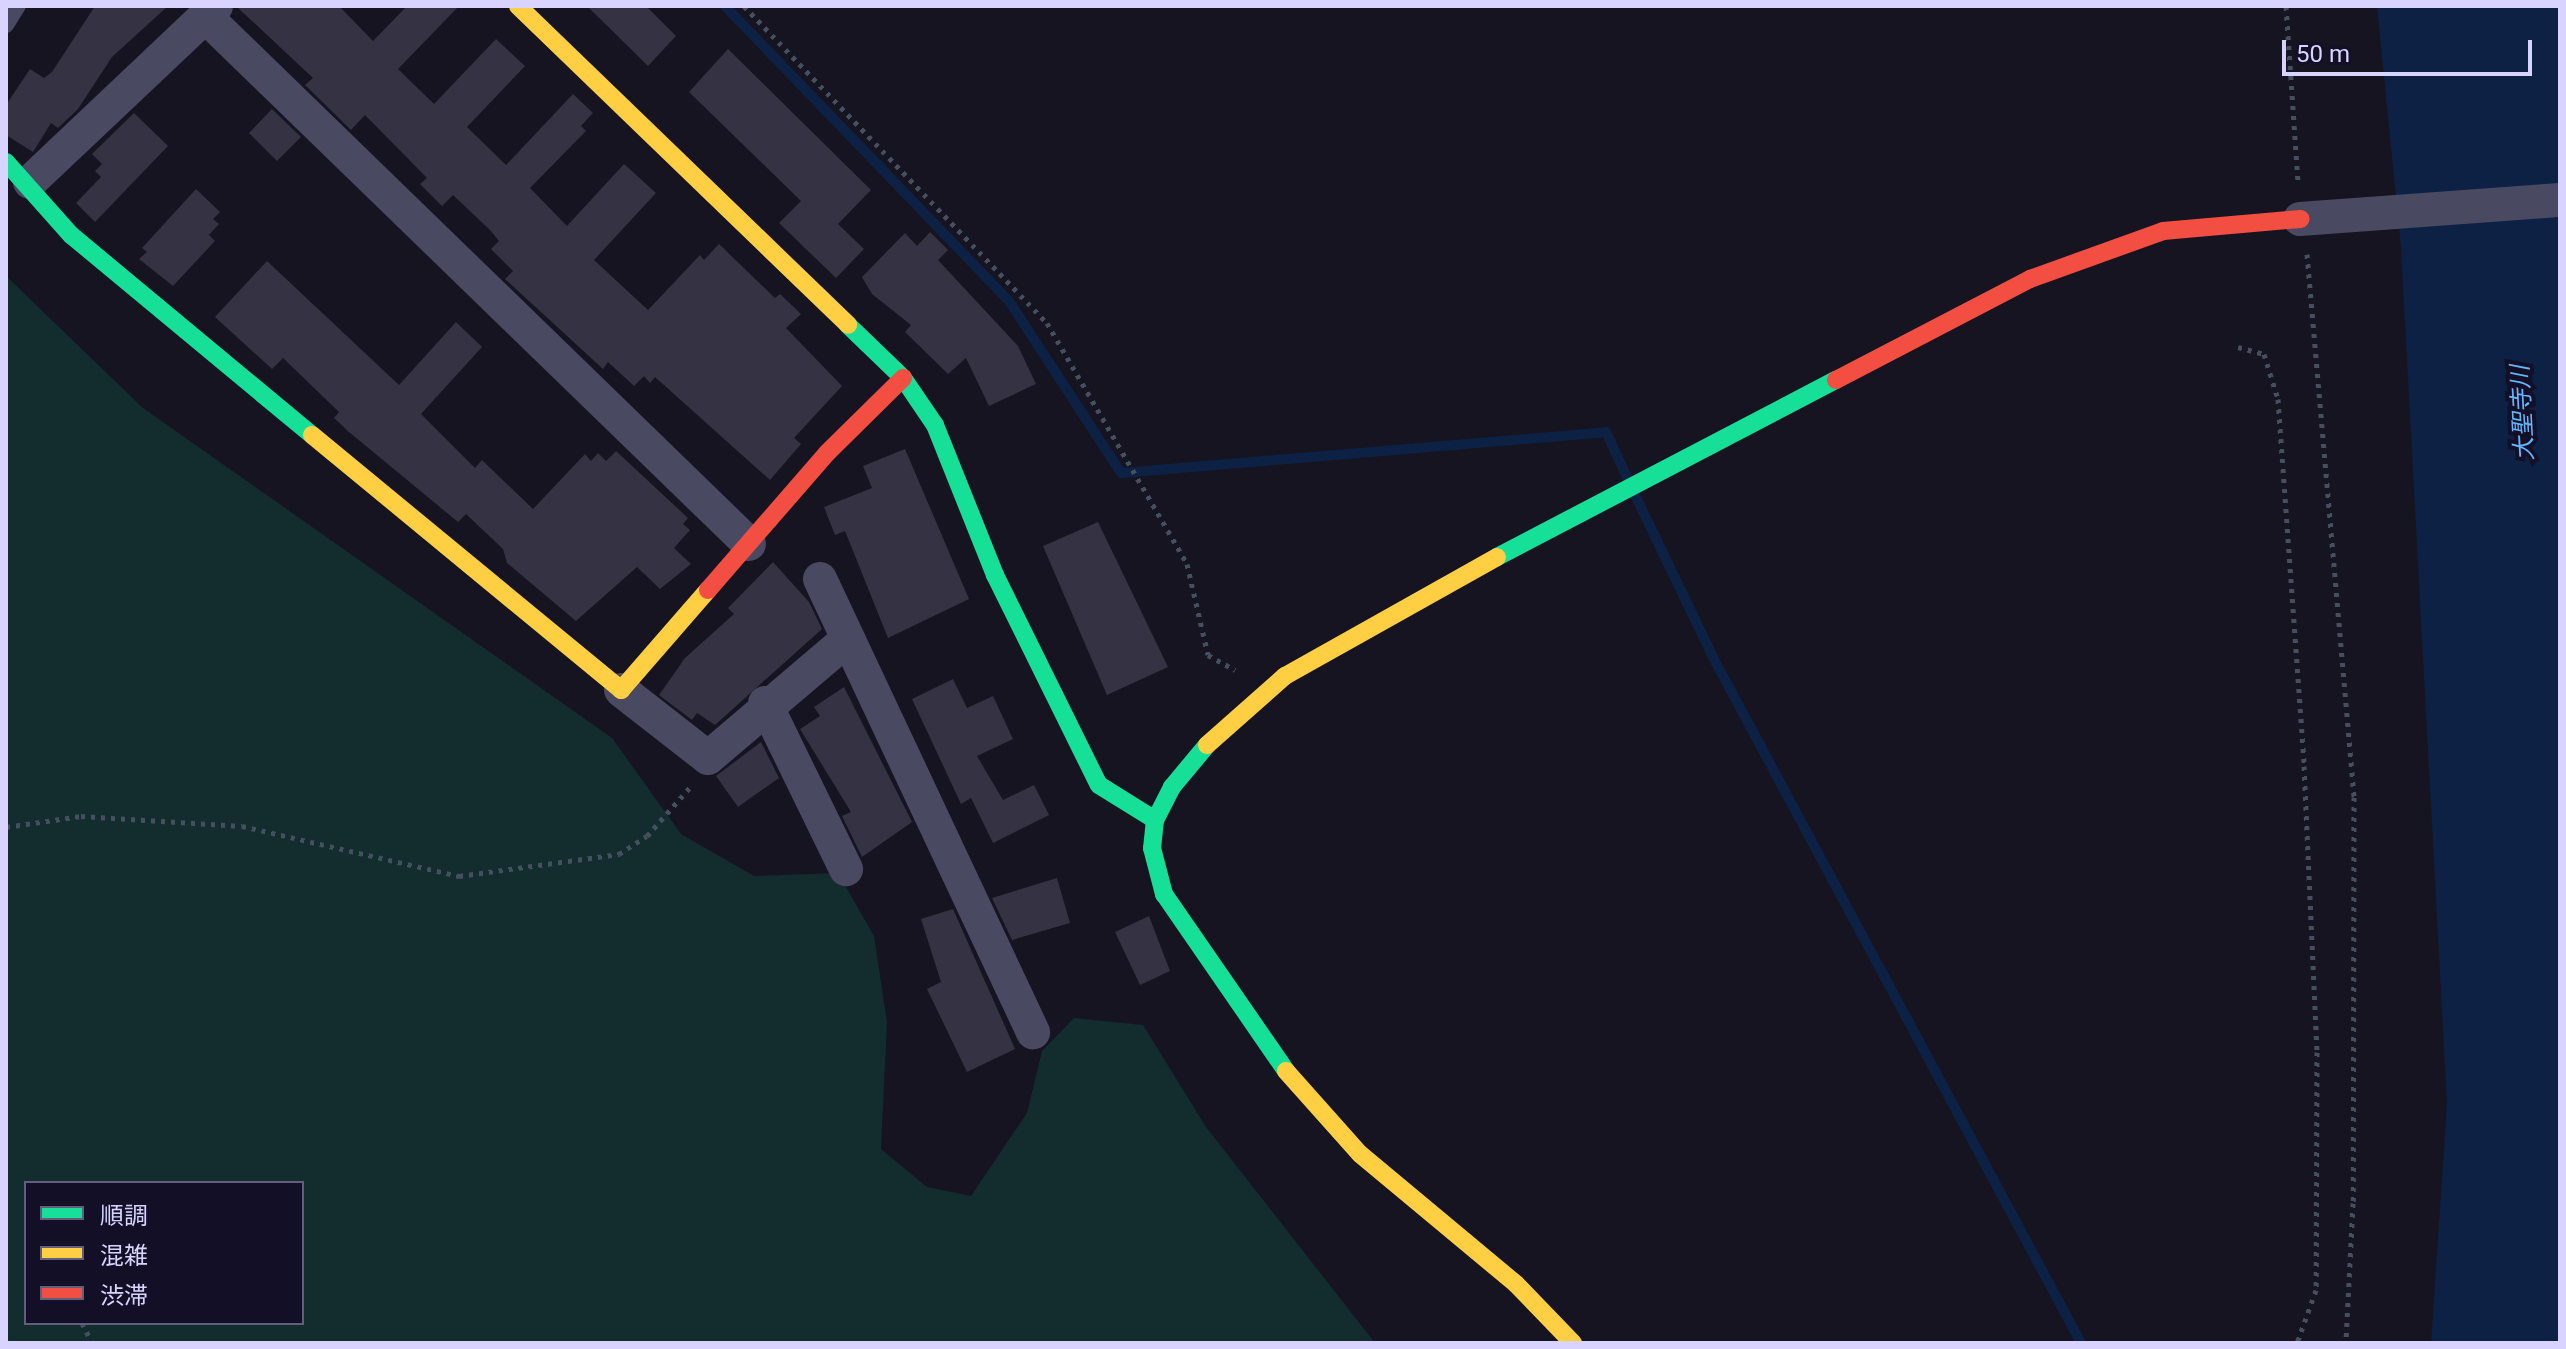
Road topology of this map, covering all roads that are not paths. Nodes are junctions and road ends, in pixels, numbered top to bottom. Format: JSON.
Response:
{"nodes":[{"id":1,"x":18,"y":6,"type":"edge"},
{"id":2,"x":518,"y":6,"type":"edge"},
{"id":3,"x":210,"y":11,"type":"edge"},
{"id":4,"x":6,"y":25,"type":"edge"},
{"id":5,"x":18,"y":172,"type":"edge"},
{"id":6,"x":2560,"y":200,"type":"edge"},
{"id":7,"x":2306,"y":218,"type":"joint"},
{"id":8,"x":903,"y":378,"type":"junction"},
{"id":9,"x":749,"y":544,"type":"junction"},
{"id":10,"x":820,"y":579,"type":"dead end"},
{"id":11,"x":848,"y":639,"type":"junction"},
{"id":12,"x":621,"y":690,"type":"junction"},
{"id":13,"x":765,"y":703,"type":"junction"},
{"id":14,"x":1155,"y":820,"type":"junction"},
{"id":15,"x":846,"y":869,"type":"dead end"},
{"id":16,"x":1033,"y":1032,"type":"dead end"},
{"id":17,"x":1573,"y":1343,"type":"edge"}],
"edges":[{"from":1,"to":4,"type":"lane"},
{"from":2,"to":8,"type":"street"},
{"from":3,"to":5,"type":"street"},
{"from":3,"to":9,"type":"street"},
{"from":5,"to":12,"type":"street"},
{"from":6,"to":7,"type":"street"},
{"from":7,"to":14,"type":"street"},
{"from":8,"to":9,"type":"street"},
{"from":8,"to":14,"type":"street"},
{"from":9,"to":12,"type":"street"},
{"from":10,"to":11,"type":"street"},
{"from":11,"to":13,"type":"street"},
{"from":11,"to":16,"type":"street"},
{"from":12,"to":13,"type":"street"},
{"from":13,"to":15,"type":"street"},
{"from":14,"to":17,"type":"street"}]}
